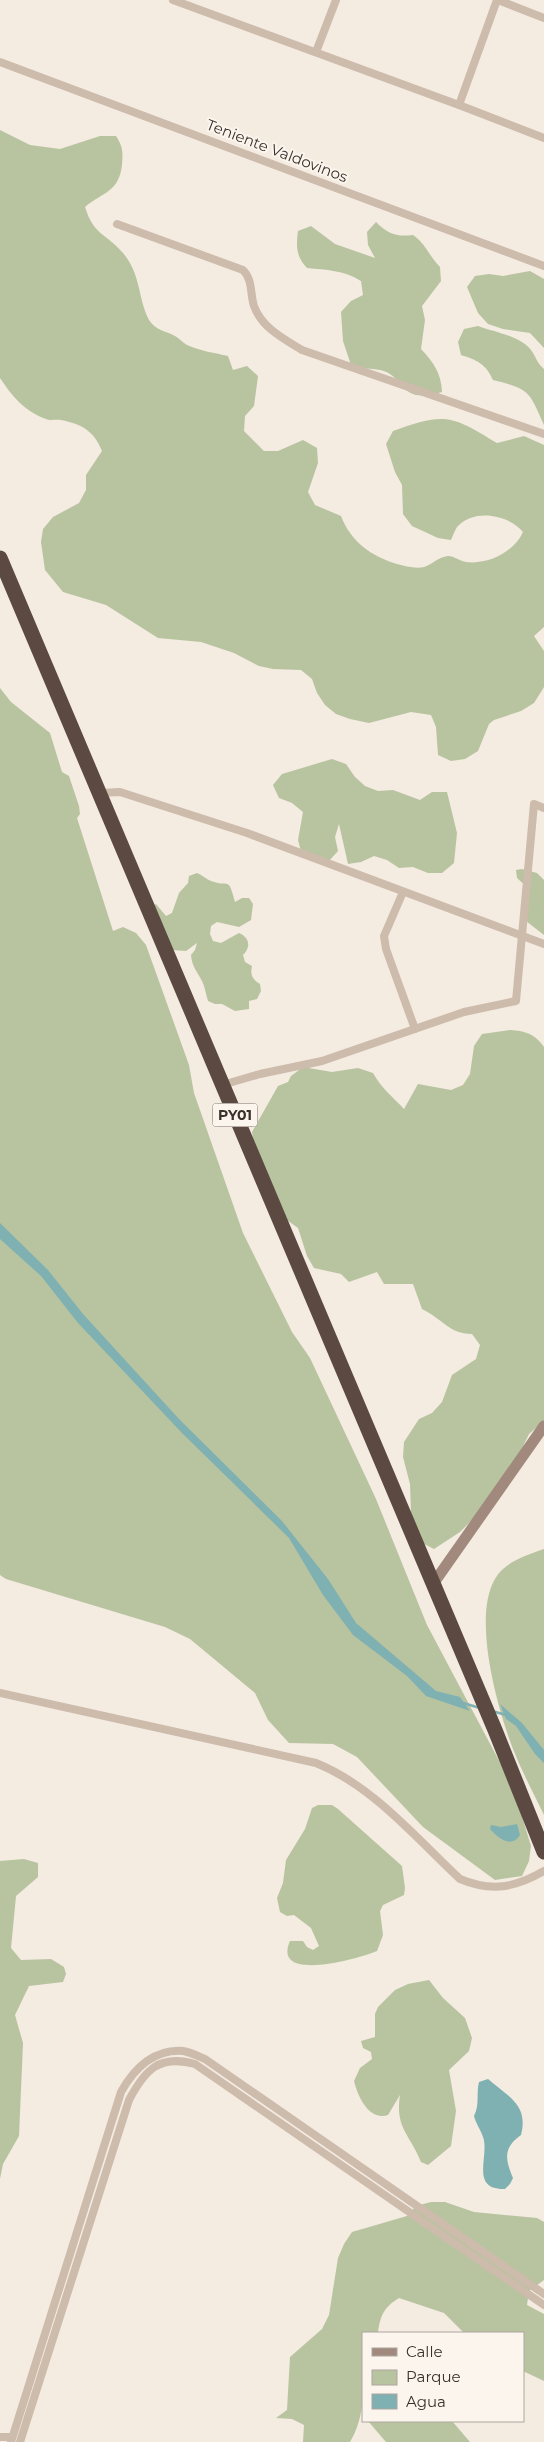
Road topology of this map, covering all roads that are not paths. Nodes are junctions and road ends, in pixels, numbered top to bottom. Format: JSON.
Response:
{"nodes":[{"id":1,"x":174,"y":0,"type":"edge"},
{"id":2,"x":336,"y":0,"type":"edge"},
{"id":3,"x":498,"y":0,"type":"edge"},
{"id":4,"x":544,"y":18,"type":"edge"},
{"id":5,"x":316,"y":52,"type":"junction"},
{"id":6,"x":0,"y":62,"type":"edge"},
{"id":7,"x":459,"y":105,"type":"junction"},
{"id":8,"x":544,"y":138,"type":"edge"},
{"id":9,"x":117,"y":224,"type":"dead end"},
{"id":10,"x":544,"y":266,"type":"edge"},
{"id":11,"x":544,"y":434,"type":"edge"},
{"id":12,"x":0,"y":558,"type":"edge"},
{"id":13,"x":99,"y":793,"type":"junction"},
{"id":14,"x":544,"y":808,"type":"edge"},
{"id":15,"x":403,"y":892,"type":"junction"},
{"id":16,"x":523,"y":937,"type":"junction"},
{"id":17,"x":544,"y":944,"type":"edge"},
{"id":18,"x":414,"y":1029,"type":"junction"},
{"id":19,"x":222,"y":1085,"type":"junction"},
{"id":20,"x":544,"y":1426,"type":"edge"},
{"id":21,"x":432,"y":1584,"type":"junction"},
{"id":22,"x":0,"y":1693,"type":"edge"},
{"id":23,"x":544,"y":1852,"type":"edge"},
{"id":24,"x":544,"y":1872,"type":"edge"},
{"id":25,"x":544,"y":2294,"type":"edge"},
{"id":26,"x":544,"y":2305,"type":"edge"},
{"id":27,"x":0,"y":2437,"type":"edge"},
{"id":28,"x":11,"y":2440,"type":"edge"},
{"id":29,"x":20,"y":2442,"type":"edge"}],
"edges":[{"from":1,"to":5,"type":"street"},
{"from":2,"to":5,"type":"street"},
{"from":3,"to":4,"type":"street"},
{"from":3,"to":7,"type":"street"},
{"from":5,"to":7,"type":"street"},
{"from":6,"to":10,"type":"street","name":"Teniente Valdovinos"},
{"from":7,"to":8,"type":"street"},
{"from":9,"to":11,"type":"street"},
{"from":12,"to":13,"type":"highway","number":"PY01"},
{"from":13,"to":15,"type":"street"},
{"from":13,"to":19,"type":"highway","number":"PY01"},
{"from":14,"to":16,"type":"street"},
{"from":15,"to":16,"type":"street"},
{"from":15,"to":18,"type":"street"},
{"from":16,"to":17,"type":"street"},
{"from":16,"to":18,"type":"street"},
{"from":18,"to":19,"type":"street"},
{"from":19,"to":21,"type":"highway","number":"PY01"},
{"from":20,"to":21,"type":"street"},
{"from":21,"to":23,"type":"highway","number":"PY01"},
{"from":22,"to":24,"type":"street"},
{"from":25,"to":28,"type":"street"},
{"from":26,"to":29,"type":"street"},
{"from":27,"to":28,"type":"street"}]}
